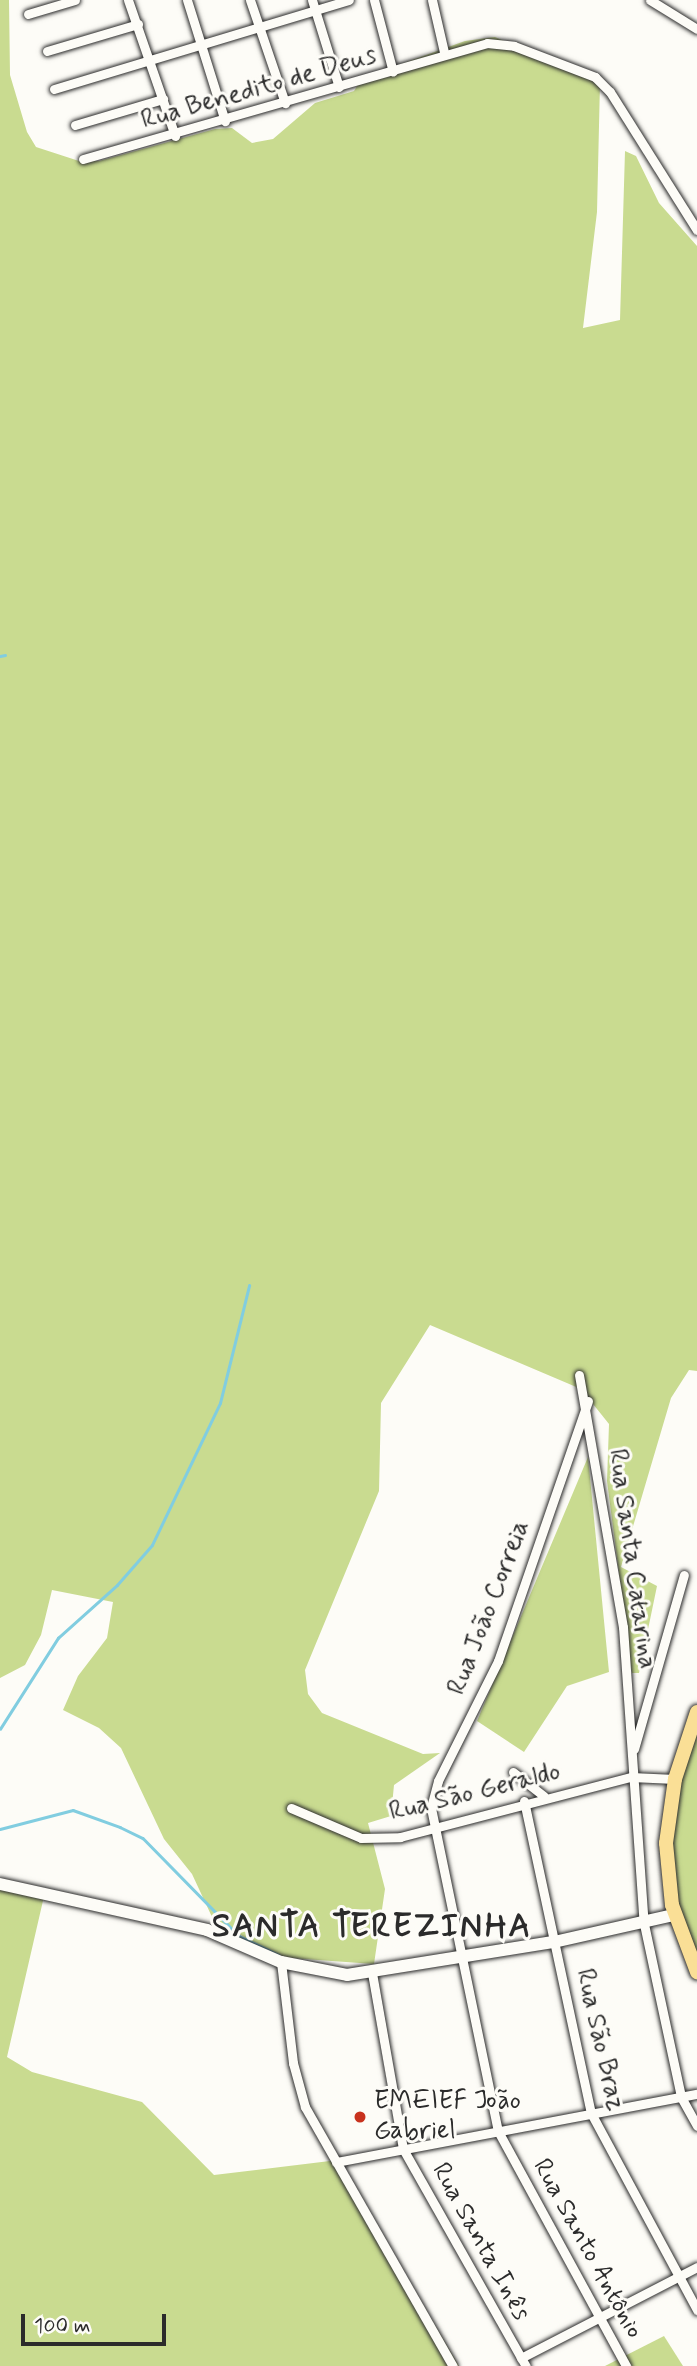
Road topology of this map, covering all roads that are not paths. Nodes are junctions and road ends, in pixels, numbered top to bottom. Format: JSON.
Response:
{"nodes":[{"id":1,"x":75,"y":0,"type":"edge"},
{"id":2,"x":128,"y":0,"type":"edge"},
{"id":3,"x":187,"y":0,"type":"edge"},
{"id":4,"x":250,"y":0,"type":"edge"},
{"id":5,"x":312,"y":0,"type":"edge"},
{"id":6,"x":349,"y":0,"type":"edge"},
{"id":7,"x":374,"y":0,"type":"edge"},
{"id":8,"x":432,"y":0,"type":"edge"},
{"id":9,"x":650,"y":0,"type":"edge"},
{"id":10,"x":315,"y":11,"type":"junction"},
{"id":11,"x":28,"y":14,"type":"dead end"},
{"id":12,"x":138,"y":24,"type":"junction"},
{"id":13,"x":258,"y":26,"type":"junction"},
{"id":14,"x":697,"y":29,"type":"edge"},
{"id":15,"x":203,"y":46,"type":"junction"},
{"id":16,"x":47,"y":51,"type":"dead end"},
{"id":17,"x":444,"y":52,"type":"junction"},
{"id":18,"x":150,"y":61,"type":"junction"},
{"id":19,"x":393,"y":72,"type":"junction"},
{"id":20,"x":339,"y":87,"type":"junction"},
{"id":21,"x":54,"y":89,"type":"dead end"},
{"id":22,"x":163,"y":99,"type":"junction"},
{"id":23,"x":285,"y":103,"type":"junction"},
{"id":24,"x":225,"y":121,"type":"junction"},
{"id":25,"x":75,"y":125,"type":"dead end"},
{"id":26,"x":175,"y":136,"type":"junction"},
{"id":27,"x":83,"y":159,"type":"dead end"},
{"id":28,"x":697,"y":230,"type":"edge"},
{"id":29,"x":579,"y":1375,"type":"dead end"},
{"id":30,"x":588,"y":1401,"type":"junction"},
{"id":31,"x":684,"y":1575,"type":"dead end"},
{"id":32,"x":697,"y":1712,"type":"edge"},
{"id":33,"x":634,"y":1750,"type":"junction"},
{"id":34,"x":513,"y":1772,"type":"dead end"},
{"id":35,"x":631,"y":1777,"type":"junction"},
{"id":36,"x":674,"y":1779,"type":"junction"},
{"id":37,"x":544,"y":1796,"type":"junction"},
{"id":38,"x":524,"y":1801,"type":"junction"},
{"id":39,"x":291,"y":1808,"type":"dead end"},
{"id":40,"x":432,"y":1827,"type":"junction"},
{"id":41,"x":0,"y":1884,"type":"edge"},
{"id":42,"x":674,"y":1915,"type":"junction"},
{"id":43,"x":644,"y":1924,"type":"junction"},
{"id":44,"x":554,"y":1942,"type":"junction"},
{"id":45,"x":464,"y":1957,"type":"junction"},
{"id":46,"x":281,"y":1962,"type":"junction"},
{"id":47,"x":697,"y":1972,"type":"edge"},
{"id":48,"x":372,"y":1973,"type":"junction"},
{"id":49,"x":697,"y":2094,"type":"edge"},
{"id":50,"x":681,"y":2097,"type":"junction"},
{"id":51,"x":591,"y":2113,"type":"junction"},
{"id":52,"x":697,"y":2126,"type":"edge"},
{"id":53,"x":498,"y":2132,"type":"junction"},
{"id":54,"x":403,"y":2149,"type":"junction"},
{"id":55,"x":336,"y":2162,"type":"junction"},
{"id":56,"x":697,"y":2267,"type":"edge"},
{"id":57,"x":676,"y":2277,"type":"junction"},
{"id":58,"x":697,"y":2310,"type":"edge"},
{"id":59,"x":600,"y":2316,"type":"junction"},
{"id":60,"x":524,"y":2362,"type":"edge"},
{"id":61,"x":453,"y":2366,"type":"edge"},
{"id":62,"x":626,"y":2366,"type":"edge"}],
"edges":[{"from":1,"to":11,"type":"street"},
{"from":2,"to":12,"type":"street"},
{"from":3,"to":15,"type":"street"},
{"from":4,"to":13,"type":"street"},
{"from":5,"to":10,"type":"street"},
{"from":6,"to":10,"type":"street"},
{"from":7,"to":19,"type":"street"},
{"from":8,"to":17,"type":"street"},
{"from":9,"to":14,"type":"street"},
{"from":10,"to":13,"type":"street"},
{"from":10,"to":20,"type":"street"},
{"from":12,"to":16,"type":"street"},
{"from":12,"to":18,"type":"street"},
{"from":13,"to":15,"type":"street"},
{"from":13,"to":23,"type":"street"},
{"from":15,"to":18,"type":"street"},
{"from":15,"to":24,"type":"street"},
{"from":17,"to":19,"type":"street","name":"Rua Benedito de Deus"},
{"from":17,"to":28,"type":"street","name":"Rua Benedito de Deus"},
{"from":18,"to":21,"type":"street"},
{"from":18,"to":22,"type":"street"},
{"from":19,"to":20,"type":"street","name":"Rua Benedito de Deus"},
{"from":20,"to":23,"type":"street","name":"Rua Benedito de Deus"},
{"from":22,"to":25,"type":"street"},
{"from":22,"to":26,"type":"street"},
{"from":23,"to":24,"type":"street","name":"Rua Benedito de Deus"},
{"from":24,"to":26,"type":"street","name":"Rua Benedito de Deus"},
{"from":26,"to":27,"type":"street","name":"Rua Benedito de Deus"},
{"from":29,"to":30,"type":"street","name":"Rua Santa Catarina"},
{"from":30,"to":33,"type":"street","name":"Rua Santa Catarina"},
{"from":30,"to":40,"type":"street","name":"Rua João Correia"},
{"from":31,"to":33,"type":"street","name":"Rua Santa Catarina"},
{"from":32,"to":36,"type":"main road"},
{"from":33,"to":35,"type":"street","name":"Rua Santa Catarina"},
{"from":34,"to":37,"type":"street"},
{"from":35,"to":36,"type":"street","name":"Rua São Geraldo"},
{"from":35,"to":37,"type":"street","name":"Rua São Geraldo"},
{"from":35,"to":43,"type":"street","name":"Rua Santa Catarina"},
{"from":36,"to":42,"type":"main road"},
{"from":37,"to":38,"type":"street","name":"Rua São Geraldo"},
{"from":38,"to":40,"type":"street","name":"Rua São Geraldo"},
{"from":38,"to":44,"type":"street","name":"Rua São Braz"},
{"from":39,"to":40,"type":"street","name":"Rua São Geraldo"},
{"from":40,"to":45,"type":"street","name":"Rua Santo Antônio"},
{"from":41,"to":46,"type":"street"},
{"from":42,"to":43,"type":"street"},
{"from":42,"to":47,"type":"main road"},
{"from":43,"to":44,"type":"street"},
{"from":43,"to":50,"type":"street","name":"Rua Santa Catarina"},
{"from":44,"to":45,"type":"street"},
{"from":44,"to":51,"type":"street","name":"Rua São Braz"},
{"from":45,"to":48,"type":"street"},
{"from":45,"to":53,"type":"street","name":"Rua Santo Antônio"},
{"from":46,"to":48,"type":"street"},
{"from":46,"to":55,"type":"street"},
{"from":48,"to":54,"type":"street","name":"Rua Santa Inês"},
{"from":49,"to":50,"type":"street"},
{"from":50,"to":51,"type":"street"},
{"from":50,"to":52,"type":"street","name":"Rua Santa Catarina"},
{"from":51,"to":53,"type":"street"},
{"from":51,"to":57,"type":"street","name":"Rua São Braz"},
{"from":53,"to":54,"type":"street"},
{"from":53,"to":59,"type":"street","name":"Rua Santo Antônio"},
{"from":54,"to":55,"type":"street"},
{"from":54,"to":60,"type":"street","name":"Rua Santa Inês"},
{"from":55,"to":61,"type":"street"},
{"from":56,"to":57,"type":"street"},
{"from":57,"to":58,"type":"street","name":"Rua São Braz"},
{"from":57,"to":59,"type":"street"},
{"from":59,"to":60,"type":"street"},
{"from":59,"to":62,"type":"street","name":"Rua Santo Antônio"}]}
